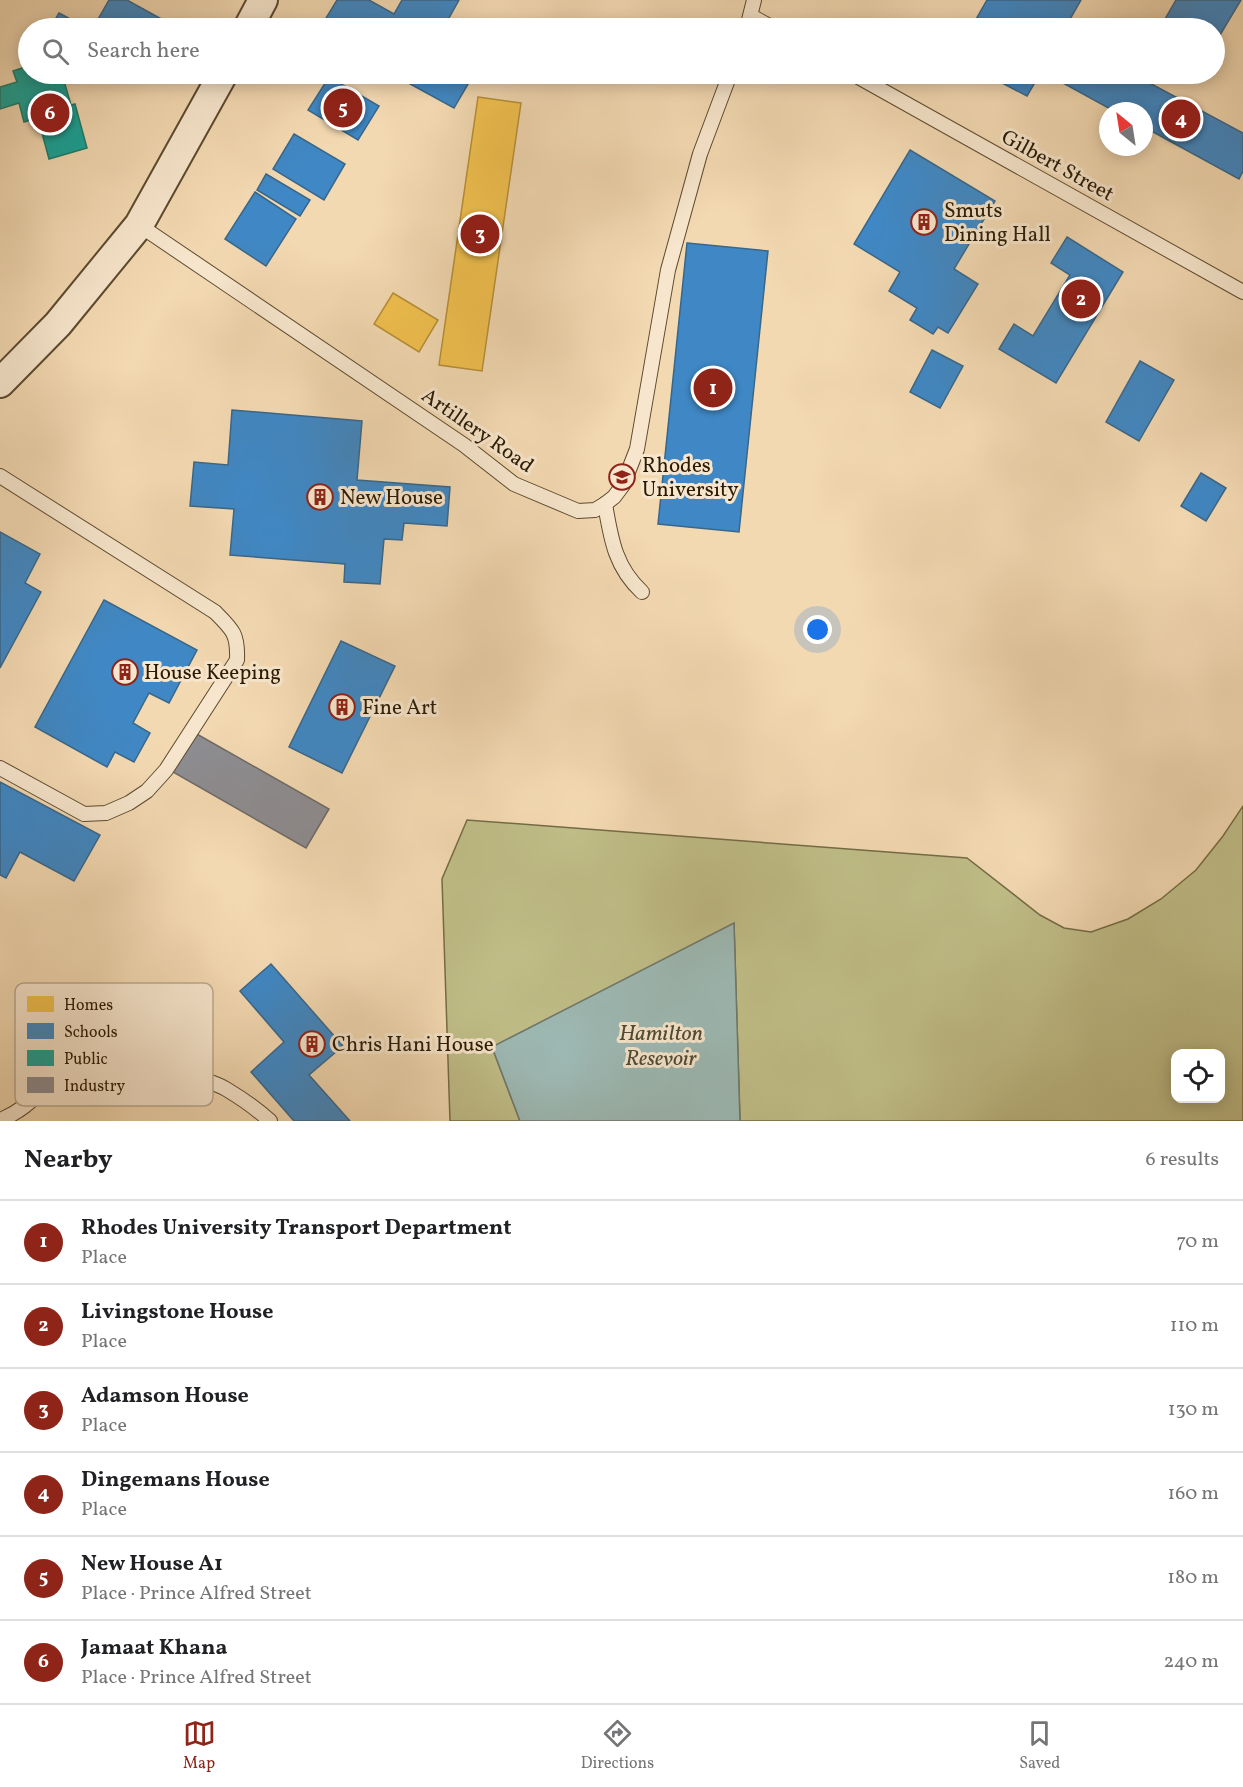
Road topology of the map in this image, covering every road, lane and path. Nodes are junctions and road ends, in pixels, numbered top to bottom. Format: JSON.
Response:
{"nodes":[{"id":1,"x":263,"y":0,"type":"edge"},
{"id":2,"x":754,"y":0,"type":"edge"},
{"id":3,"x":253,"y":18,"type":"edge"},
{"id":4,"x":750,"y":18,"type":"edge"},
{"id":5,"x":217,"y":84,"type":"edge"},
{"id":6,"x":726,"y":84,"type":"edge"},
{"id":7,"x":871,"y":84,"type":"edge"},
{"id":8,"x":139,"y":225,"type":"junction"},
{"id":9,"x":1243,"y":292,"type":"edge"},
{"id":10,"x":0,"y":383,"type":"edge"},
{"id":11,"x":0,"y":476,"type":"edge"},
{"id":12,"x":605,"y":504,"type":"junction"},
{"id":13,"x":642,"y":592,"type":"dead end"},
{"id":14,"x":0,"y":768,"type":"edge"},
{"id":15,"x":213,"y":1084,"type":"edge"},
{"id":16,"x":24,"y":1106,"type":"edge"},
{"id":17,"x":0,"y":1120,"type":"edge"},
{"id":18,"x":270,"y":1121,"type":"edge"}],
"edges":[{"from":1,"to":3,"type":"street"},
{"from":2,"to":4,"type":"lane"},
{"from":5,"to":8,"type":"street"},
{"from":6,"to":12,"type":"lane"},
{"from":7,"to":9,"type":"lane","name":"Gilbert Street"},
{"from":8,"to":10,"type":"street"},
{"from":8,"to":12,"type":"lane","name":"Artillery Road"},
{"from":11,"to":14,"type":"lane"},
{"from":12,"to":13,"type":"lane"},
{"from":15,"to":18,"type":"lane"},
{"from":16,"to":17,"type":"lane"}]}
